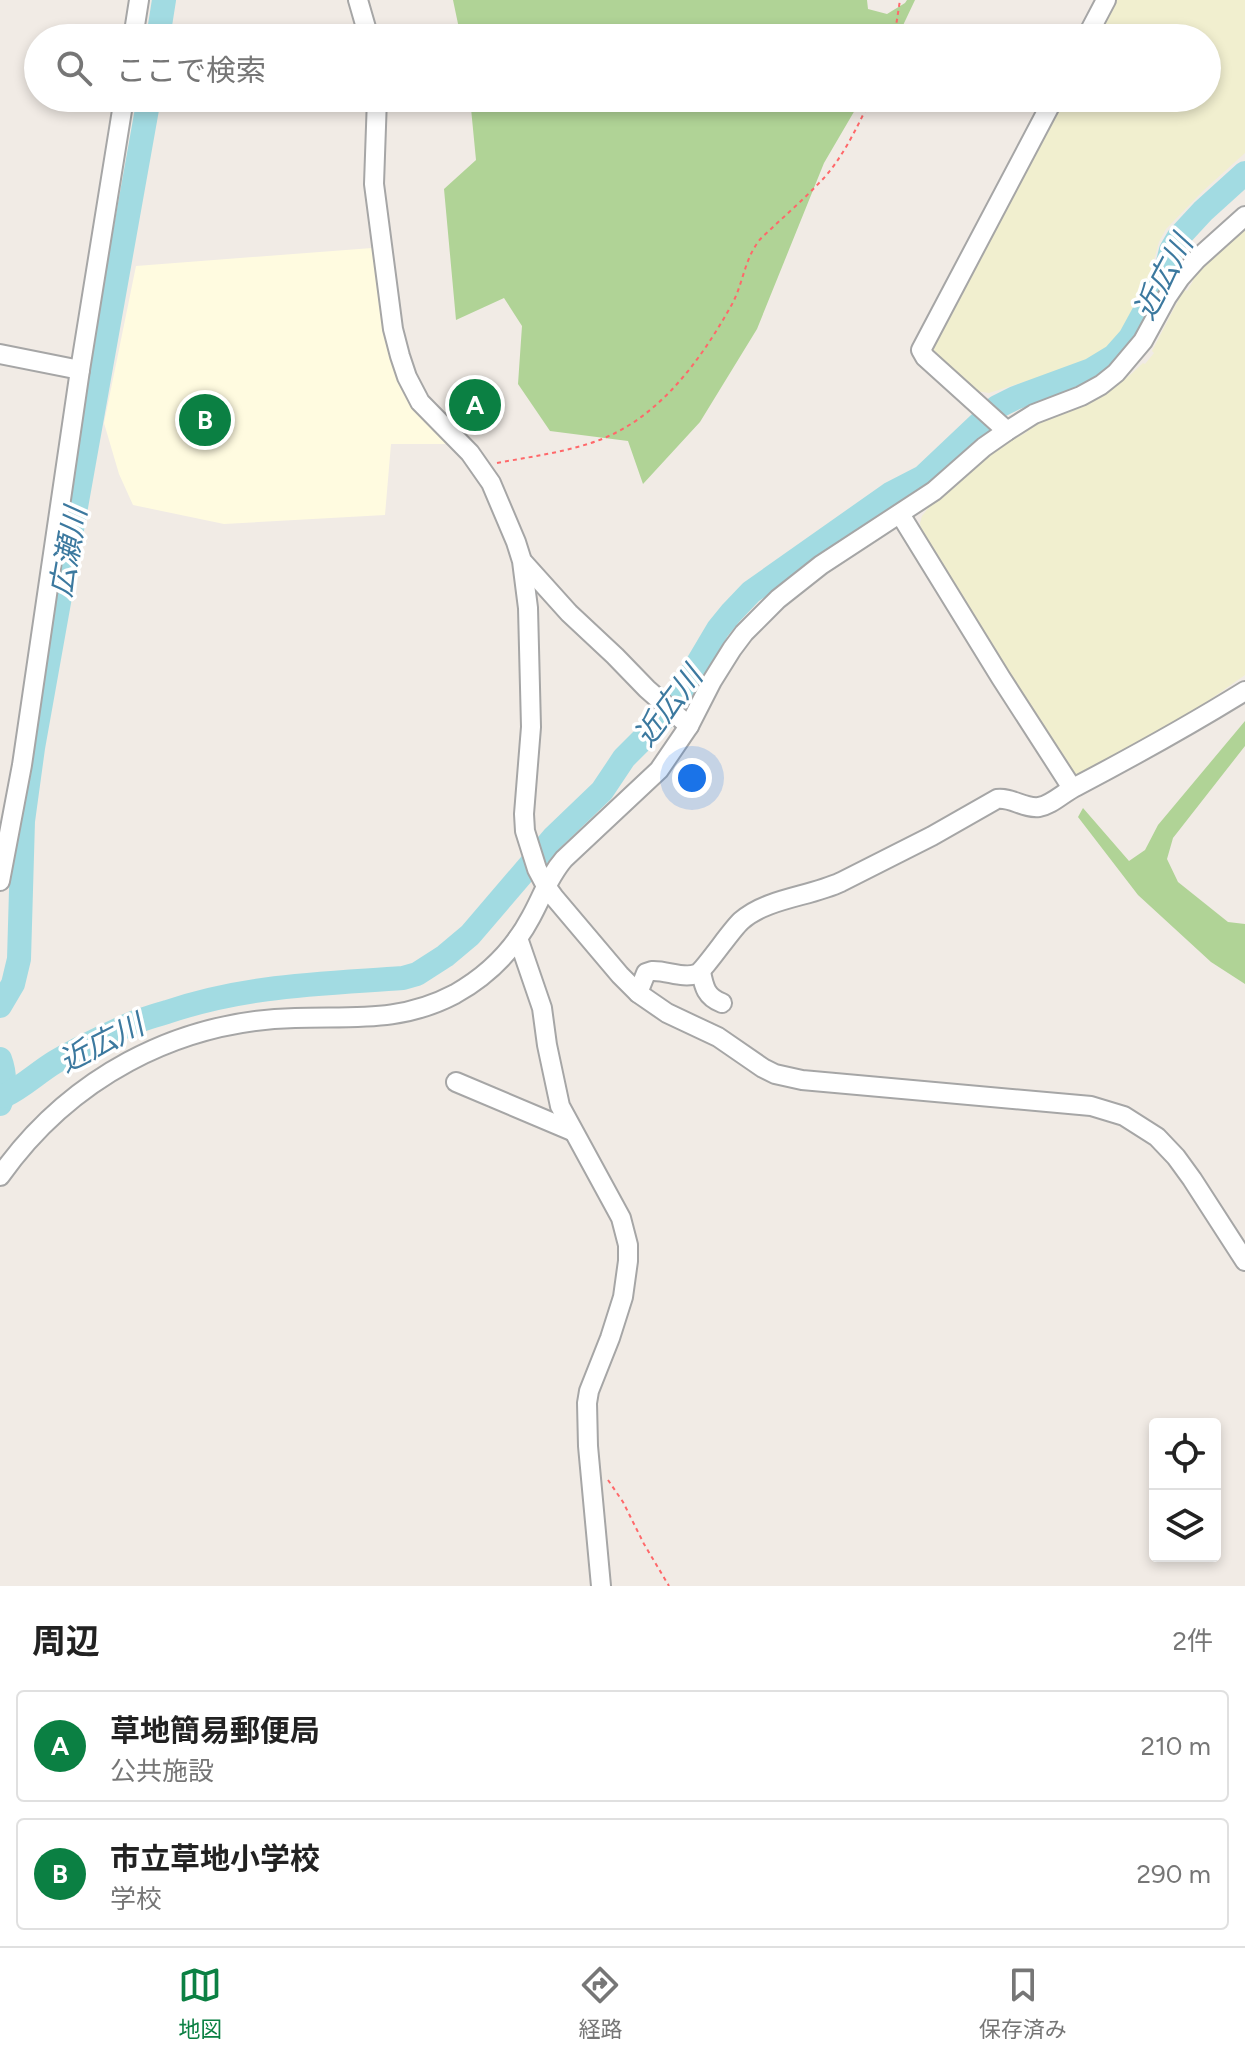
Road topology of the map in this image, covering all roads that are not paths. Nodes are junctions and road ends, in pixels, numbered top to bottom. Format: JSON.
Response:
{"nodes":[{"id":1,"x":139,"y":0,"type":"edge"},
{"id":2,"x":358,"y":0,"type":"edge"},
{"id":3,"x":1106,"y":0,"type":"edge"},
{"id":4,"x":135,"y":24,"type":"edge"},
{"id":5,"x":365,"y":24,"type":"edge"},
{"id":6,"x":1093,"y":24,"type":"edge"},
{"id":7,"x":122,"y":112,"type":"edge"},
{"id":8,"x":377,"y":112,"type":"edge"},
{"id":9,"x":1047,"y":112,"type":"edge"},
{"id":10,"x":1245,"y":216,"type":"edge"},
{"id":11,"x":0,"y":354,"type":"edge"},
{"id":12,"x":80,"y":370,"type":"junction"},
{"id":13,"x":1003,"y":427,"type":"junction"},
{"id":14,"x":900,"y":514,"type":"junction"},
{"id":15,"x":522,"y":561,"type":"junction"},
{"id":16,"x":1245,"y":691,"type":"edge"},
{"id":17,"x":684,"y":722,"type":"junction"},
{"id":18,"x":1072,"y":788,"type":"junction"},
{"id":19,"x":0,"y":881,"type":"edge"},
{"id":20,"x":546,"y":886,"type":"junction"},
{"id":21,"x":518,"y":938,"type":"junction"},
{"id":22,"x":701,"y":972,"type":"junction"},
{"id":23,"x":638,"y":993,"type":"junction"},
{"id":24,"x":722,"y":1003,"type":"dead end"},
{"id":25,"x":456,"y":1082,"type":"dead end"},
{"id":26,"x":572,"y":1131,"type":"junction"},
{"id":27,"x":0,"y":1176,"type":"edge"},
{"id":28,"x":1245,"y":1261,"type":"edge"},
{"id":29,"x":601,"y":1586,"type":"edge"}],
"edges":[{"from":1,"to":4,"type":"street"},
{"from":2,"to":5,"type":"street"},
{"from":3,"to":6,"type":"street"},
{"from":7,"to":12,"type":"street"},
{"from":8,"to":15,"type":"street"},
{"from":9,"to":13,"type":"street"},
{"from":10,"to":13,"type":"street"},
{"from":11,"to":12,"type":"street"},
{"from":12,"to":19,"type":"street"},
{"from":13,"to":14,"type":"street"},
{"from":14,"to":17,"type":"street"},
{"from":14,"to":18,"type":"street"},
{"from":15,"to":17,"type":"street"},
{"from":15,"to":20,"type":"street"},
{"from":16,"to":18,"type":"street"},
{"from":17,"to":20,"type":"street"},
{"from":18,"to":22,"type":"street"},
{"from":20,"to":21,"type":"street"},
{"from":20,"to":23,"type":"street"},
{"from":21,"to":26,"type":"street"},
{"from":21,"to":27,"type":"street"},
{"from":22,"to":23,"type":"street"},
{"from":22,"to":24,"type":"street"},
{"from":23,"to":28,"type":"street"},
{"from":25,"to":26,"type":"street"},
{"from":26,"to":29,"type":"street"}]}
